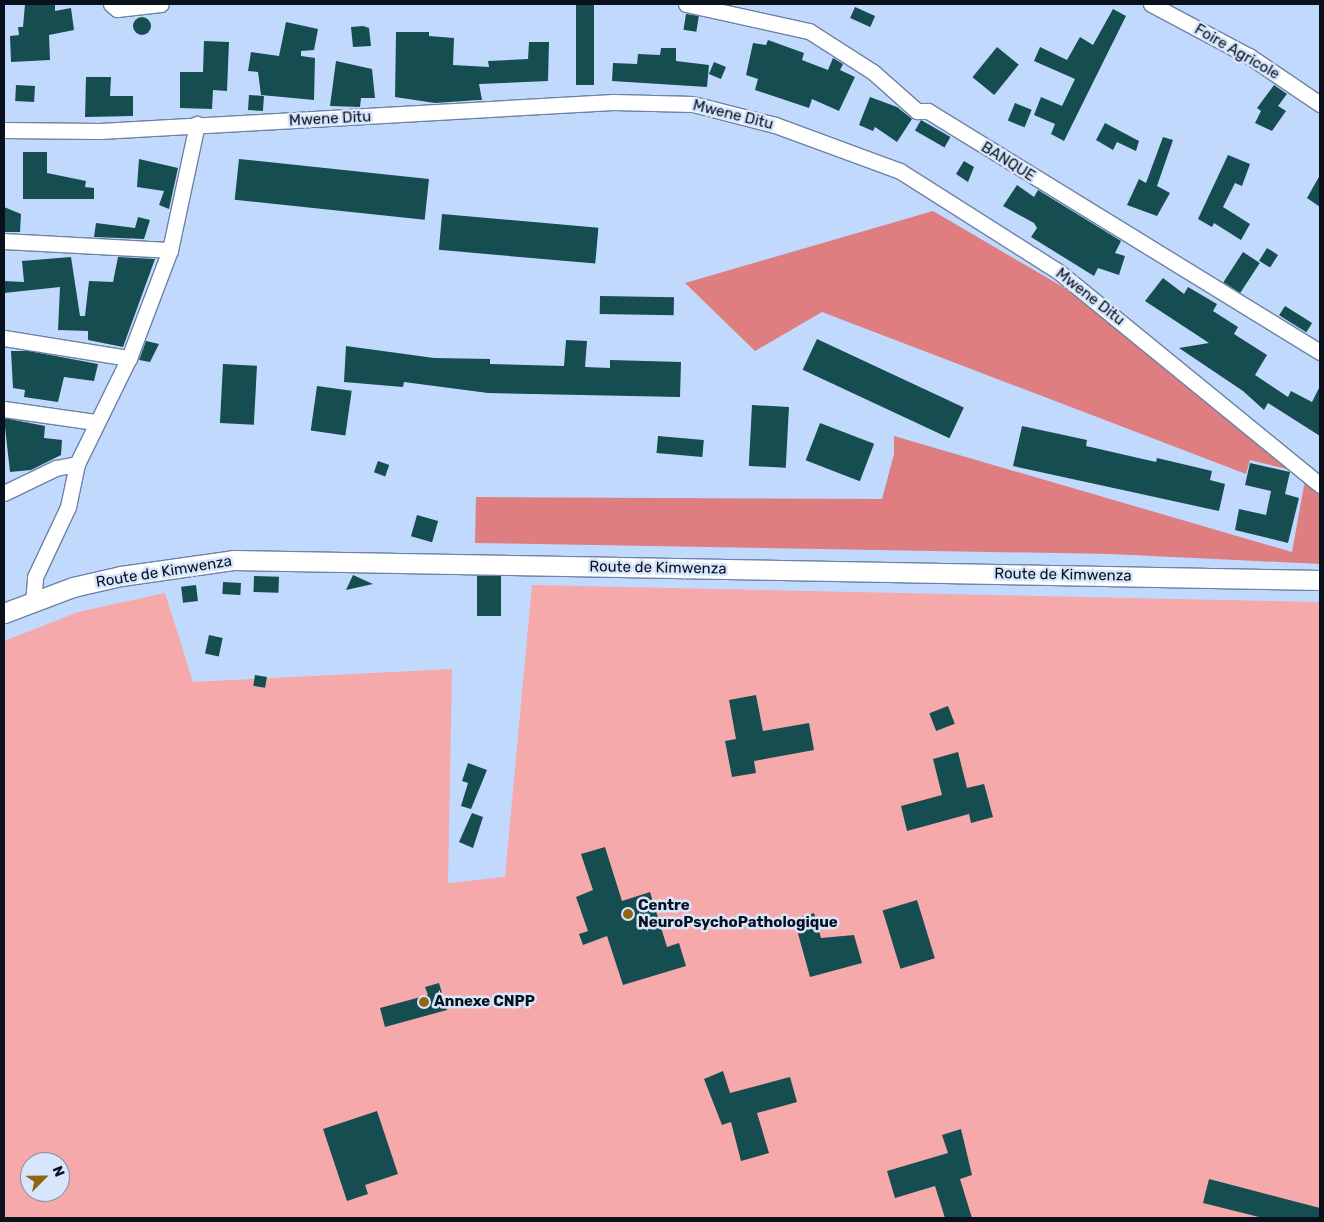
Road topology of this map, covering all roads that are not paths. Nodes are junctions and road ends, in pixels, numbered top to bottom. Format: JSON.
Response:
{"nodes":[{"id":1,"x":111,"y":4,"type":"edge"},
{"id":2,"x":161,"y":4,"type":"edge"},
{"id":3,"x":686,"y":4,"type":"edge"},
{"id":4,"x":1151,"y":4,"type":"edge"},
{"id":5,"x":1320,"y":104,"type":"edge"},
{"id":6,"x":197,"y":124,"type":"junction"},
{"id":7,"x":4,"y":130,"type":"edge"},
{"id":8,"x":4,"y":241,"type":"edge"},
{"id":9,"x":170,"y":250,"type":"junction"},
{"id":10,"x":4,"y":338,"type":"edge"},
{"id":11,"x":1320,"y":352,"type":"edge"},
{"id":12,"x":129,"y":358,"type":"junction"},
{"id":13,"x":4,"y":409,"type":"edge"},
{"id":14,"x":95,"y":422,"type":"junction"},
{"id":15,"x":77,"y":464,"type":"junction"},
{"id":16,"x":1320,"y":485,"type":"edge"},
{"id":17,"x":4,"y":492,"type":"edge"},
{"id":18,"x":1320,"y":580,"type":"edge"},
{"id":19,"x":33,"y":602,"type":"junction"},
{"id":20,"x":4,"y":614,"type":"edge"}],
"edges":[{"from":1,"to":2,"type":"street"},
{"from":3,"to":11,"type":"street","name":"BANQUE"},
{"from":4,"to":5,"type":"street","name":"Foire Agricole"},
{"from":6,"to":7,"type":"street","name":"Mwene Ditu"},
{"from":6,"to":9,"type":"street"},
{"from":6,"to":16,"type":"street","name":"Mwene Ditu"},
{"from":8,"to":9,"type":"street"},
{"from":9,"to":12,"type":"street"},
{"from":10,"to":12,"type":"street"},
{"from":12,"to":14,"type":"street"},
{"from":13,"to":14,"type":"street"},
{"from":14,"to":15,"type":"street"},
{"from":15,"to":17,"type":"street"},
{"from":15,"to":19,"type":"street"},
{"from":18,"to":19,"type":"street","name":"Route de Kimwenza"},
{"from":19,"to":20,"type":"street","name":"Route de Kimwenza"}]}
